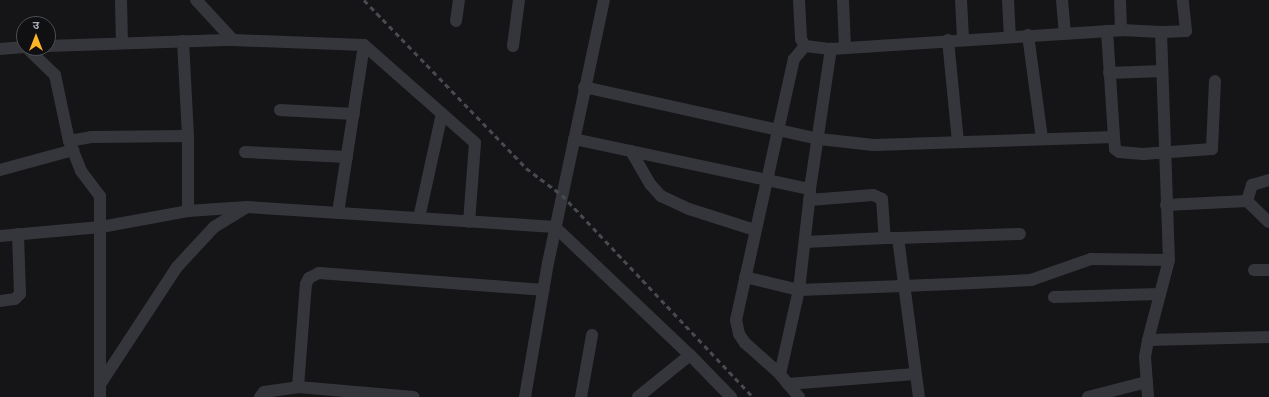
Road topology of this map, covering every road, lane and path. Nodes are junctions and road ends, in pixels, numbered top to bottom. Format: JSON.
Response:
{"nodes":[{"id":1,"x":122,"y":0,"type":"edge"},
{"id":2,"x":196,"y":0,"type":"edge"},
{"id":3,"x":459,"y":0,"type":"edge"},
{"id":4,"x":519,"y":0,"type":"edge"},
{"id":5,"x":604,"y":0,"type":"edge"},
{"id":6,"x":799,"y":0,"type":"edge"},
{"id":7,"x":843,"y":0,"type":"edge"},
{"id":8,"x":961,"y":0,"type":"edge"},
{"id":9,"x":1008,"y":0,"type":"edge"},
{"id":10,"x":1062,"y":0,"type":"edge"},
{"id":11,"x":1120,"y":0,"type":"edge"},
{"id":12,"x":1183,"y":0,"type":"edge"},
{"id":13,"x":456,"y":20,"type":"dead end"},
{"id":14,"x":1121,"y":30,"type":"junction"},
{"id":15,"x":1107,"y":31,"type":"junction"},
{"id":16,"x":1161,"y":32,"type":"junction"},
{"id":17,"x":1065,"y":33,"type":"junction"},
{"id":18,"x":1028,"y":35,"type":"junction"},
{"id":19,"x":1010,"y":36,"type":"junction"},
{"id":20,"x":963,"y":39,"type":"junction"},
{"id":21,"x":233,"y":40,"type":"junction"},
{"id":22,"x":948,"y":40,"type":"junction"},
{"id":23,"x":183,"y":42,"type":"junction"},
{"id":24,"x":122,"y":43,"type":"junction"},
{"id":25,"x":364,"y":45,"type":"junction"},
{"id":26,"x":56,"y":46,"type":"edge"},
{"id":27,"x":513,"y":46,"type":"dead end"},
{"id":28,"x":805,"y":46,"type":"junction"},
{"id":29,"x":846,"y":47,"type":"junction"},
{"id":30,"x":16,"y":48,"type":"edge"},
{"id":31,"x":0,"y":49,"type":"edge"},
{"id":32,"x":831,"y":49,"type":"junction"},
{"id":33,"x":34,"y":56,"type":"edge"},
{"id":34,"x":1162,"y":71,"type":"junction"},
{"id":35,"x":1110,"y":73,"type":"junction"},
{"id":36,"x":1216,"y":81,"type":"dead end"},
{"id":37,"x":584,"y":88,"type":"junction"},
{"id":38,"x":280,"y":110,"type":"dead end"},
{"id":39,"x":442,"y":113,"type":"junction"},
{"id":40,"x":354,"y":114,"type":"junction"},
{"id":41,"x":777,"y":128,"type":"junction"},
{"id":42,"x":188,"y":136,"type":"junction"},
{"id":43,"x":1114,"y":137,"type":"junction"},
{"id":44,"x":574,"y":138,"type":"junction"},
{"id":45,"x":819,"y":139,"type":"junction"},
{"id":46,"x":1042,"y":139,"type":"junction"},
{"id":47,"x":958,"y":142,"type":"junction"},
{"id":48,"x":71,"y":146,"type":"junction"},
{"id":49,"x":631,"y":151,"type":"junction"},
{"id":50,"x":1164,"y":151,"type":"junction"},
{"id":51,"x":245,"y":152,"type":"dead end"},
{"id":52,"x":347,"y":157,"type":"junction"},
{"id":53,"x":0,"y":170,"type":"edge"},
{"id":54,"x":1269,"y":180,"type":"edge"},
{"id":55,"x":766,"y":181,"type":"junction"},
{"id":56,"x":810,"y":195,"type":"junction"},
{"id":57,"x":1247,"y":200,"type":"junction"},
{"id":58,"x":1166,"y":205,"type":"junction"},
{"id":59,"x":246,"y":207,"type":"junction"},
{"id":60,"x":188,"y":211,"type":"junction"},
{"id":61,"x":338,"y":213,"type":"junction"},
{"id":62,"x":419,"y":218,"type":"junction"},
{"id":63,"x":468,"y":222,"type":"junction"},
{"id":64,"x":1269,"y":222,"type":"edge"},
{"id":65,"x":101,"y":227,"type":"junction"},
{"id":66,"x":555,"y":227,"type":"junction"},
{"id":67,"x":755,"y":230,"type":"junction"},
{"id":68,"x":18,"y":234,"type":"junction"},
{"id":69,"x":1020,"y":234,"type":"dead end"},
{"id":70,"x":0,"y":236,"type":"edge"},
{"id":71,"x":885,"y":238,"type":"junction"},
{"id":72,"x":898,"y":238,"type":"junction"},
{"id":73,"x":805,"y":242,"type":"junction"},
{"id":74,"x":1169,"y":260,"type":"junction"},
{"id":75,"x":1254,"y":270,"type":"dead end"},
{"id":76,"x":1269,"y":270,"type":"edge"},
{"id":77,"x":745,"y":278,"type":"junction"},
{"id":78,"x":904,"y":286,"type":"junction"},
{"id":79,"x":543,"y":290,"type":"junction"},
{"id":80,"x":799,"y":290,"type":"junction"},
{"id":81,"x":1160,"y":294,"type":"junction"},
{"id":82,"x":1054,"y":297,"type":"dead end"},
{"id":83,"x":0,"y":301,"type":"edge"},
{"id":84,"x":592,"y":335,"type":"dead end"},
{"id":85,"x":1269,"y":336,"type":"edge"},
{"id":86,"x":1148,"y":340,"type":"junction"},
{"id":87,"x":690,"y":355,"type":"junction"},
{"id":88,"x":780,"y":374,"type":"junction"},
{"id":89,"x":915,"y":374,"type":"junction"},
{"id":90,"x":100,"y":382,"type":"junction"},
{"id":91,"x":1147,"y":382,"type":"junction"},
{"id":92,"x":788,"y":384,"type":"junction"},
{"id":93,"x":298,"y":387,"type":"junction"},
{"id":94,"x":100,"y":397,"type":"edge"},
{"id":95,"x":260,"y":397,"type":"edge"},
{"id":96,"x":414,"y":397,"type":"edge"},
{"id":97,"x":525,"y":397,"type":"edge"},
{"id":98,"x":581,"y":397,"type":"edge"},
{"id":99,"x":638,"y":397,"type":"edge"},
{"id":100,"x":731,"y":397,"type":"edge"},
{"id":101,"x":799,"y":397,"type":"edge"},
{"id":102,"x":919,"y":397,"type":"edge"},
{"id":103,"x":1088,"y":397,"type":"edge"},
{"id":104,"x":1148,"y":397,"type":"edge"}],
"edges":[{"from":1,"to":24,"type":"street"},
{"from":2,"to":21,"type":"street"},
{"from":3,"to":13,"type":"street"},
{"from":4,"to":27,"type":"street"},
{"from":5,"to":37,"type":"street"},
{"from":6,"to":28,"type":"street"},
{"from":7,"to":29,"type":"street"},
{"from":8,"to":20,"type":"street"},
{"from":9,"to":19,"type":"street"},
{"from":10,"to":17,"type":"street"},
{"from":11,"to":14,"type":"street"},
{"from":12,"to":16,"type":"street"},
{"from":14,"to":15,"type":"street"},
{"from":14,"to":16,"type":"street"},
{"from":15,"to":17,"type":"street"},
{"from":15,"to":35,"type":"street"},
{"from":16,"to":34,"type":"street"},
{"from":17,"to":18,"type":"street"},
{"from":18,"to":19,"type":"street"},
{"from":18,"to":46,"type":"street"},
{"from":19,"to":20,"type":"street"},
{"from":20,"to":22,"type":"street"},
{"from":21,"to":23,"type":"street"},
{"from":21,"to":25,"type":"street"},
{"from":22,"to":29,"type":"street"},
{"from":22,"to":47,"type":"street"},
{"from":23,"to":24,"type":"street"},
{"from":23,"to":42,"type":"street"},
{"from":24,"to":26,"type":"street"},
{"from":25,"to":39,"type":"street"},
{"from":25,"to":40,"type":"street"},
{"from":28,"to":32,"type":"street"},
{"from":28,"to":41,"type":"street"},
{"from":29,"to":32,"type":"street"},
{"from":30,"to":31,"type":"street"},
{"from":32,"to":45,"type":"street"},
{"from":33,"to":48,"type":"street"},
{"from":34,"to":35,"type":"street"},
{"from":34,"to":50,"type":"street"},
{"from":35,"to":43,"type":"street"},
{"from":36,"to":50,"type":"street"},
{"from":37,"to":41,"type":"street"},
{"from":37,"to":44,"type":"street"},
{"from":38,"to":40,"type":"street"},
{"from":39,"to":62,"type":"street"},
{"from":39,"to":63,"type":"street"},
{"from":40,"to":52,"type":"street"},
{"from":41,"to":45,"type":"street"},
{"from":41,"to":55,"type":"street"},
{"from":42,"to":48,"type":"street"},
{"from":42,"to":60,"type":"street"},
{"from":43,"to":46,"type":"street"},
{"from":43,"to":50,"type":"street"},
{"from":44,"to":49,"type":"street"},
{"from":44,"to":66,"type":"street"},
{"from":45,"to":47,"type":"street"},
{"from":45,"to":56,"type":"street"},
{"from":46,"to":47,"type":"street"},
{"from":48,"to":53,"type":"street"},
{"from":48,"to":65,"type":"street"},
{"from":49,"to":55,"type":"street"},
{"from":49,"to":67,"type":"street"},
{"from":50,"to":58,"type":"street"},
{"from":51,"to":52,"type":"street"},
{"from":52,"to":61,"type":"street"},
{"from":54,"to":57,"type":"street"},
{"from":55,"to":56,"type":"street"},
{"from":55,"to":67,"type":"street"},
{"from":56,"to":71,"type":"street"},
{"from":56,"to":73,"type":"street"},
{"from":57,"to":58,"type":"street"},
{"from":57,"to":64,"type":"street"},
{"from":58,"to":74,"type":"street"},
{"from":59,"to":60,"type":"street"},
{"from":59,"to":61,"type":"street"},
{"from":59,"to":90,"type":"street"},
{"from":60,"to":65,"type":"street"},
{"from":61,"to":62,"type":"street"},
{"from":62,"to":63,"type":"street"},
{"from":63,"to":66,"type":"street"},
{"from":65,"to":68,"type":"street"},
{"from":65,"to":90,"type":"street"},
{"from":66,"to":79,"type":"street"},
{"from":66,"to":87,"type":"street"},
{"from":67,"to":77,"type":"street"},
{"from":68,"to":70,"type":"street"},
{"from":68,"to":83,"type":"street"},
{"from":69,"to":72,"type":"street"},
{"from":71,"to":72,"type":"street"},
{"from":71,"to":73,"type":"street"},
{"from":72,"to":78,"type":"street"},
{"from":73,"to":80,"type":"street"},
{"from":74,"to":78,"type":"street"},
{"from":74,"to":81,"type":"street"},
{"from":75,"to":76,"type":"street"},
{"from":77,"to":80,"type":"street"},
{"from":77,"to":88,"type":"street"},
{"from":78,"to":80,"type":"street"},
{"from":78,"to":89,"type":"street"},
{"from":79,"to":93,"type":"street"},
{"from":79,"to":97,"type":"street"},
{"from":80,"to":88,"type":"street"},
{"from":81,"to":82,"type":"street"},
{"from":81,"to":86,"type":"street"},
{"from":84,"to":98,"type":"street"},
{"from":85,"to":86,"type":"street"},
{"from":86,"to":91,"type":"street"},
{"from":87,"to":99,"type":"street"},
{"from":87,"to":100,"type":"street"},
{"from":88,"to":92,"type":"street"},
{"from":89,"to":92,"type":"street"},
{"from":89,"to":102,"type":"street"},
{"from":90,"to":94,"type":"street"},
{"from":91,"to":103,"type":"street"},
{"from":91,"to":104,"type":"street"},
{"from":92,"to":101,"type":"street"},
{"from":93,"to":95,"type":"street"},
{"from":93,"to":96,"type":"street"}]}
